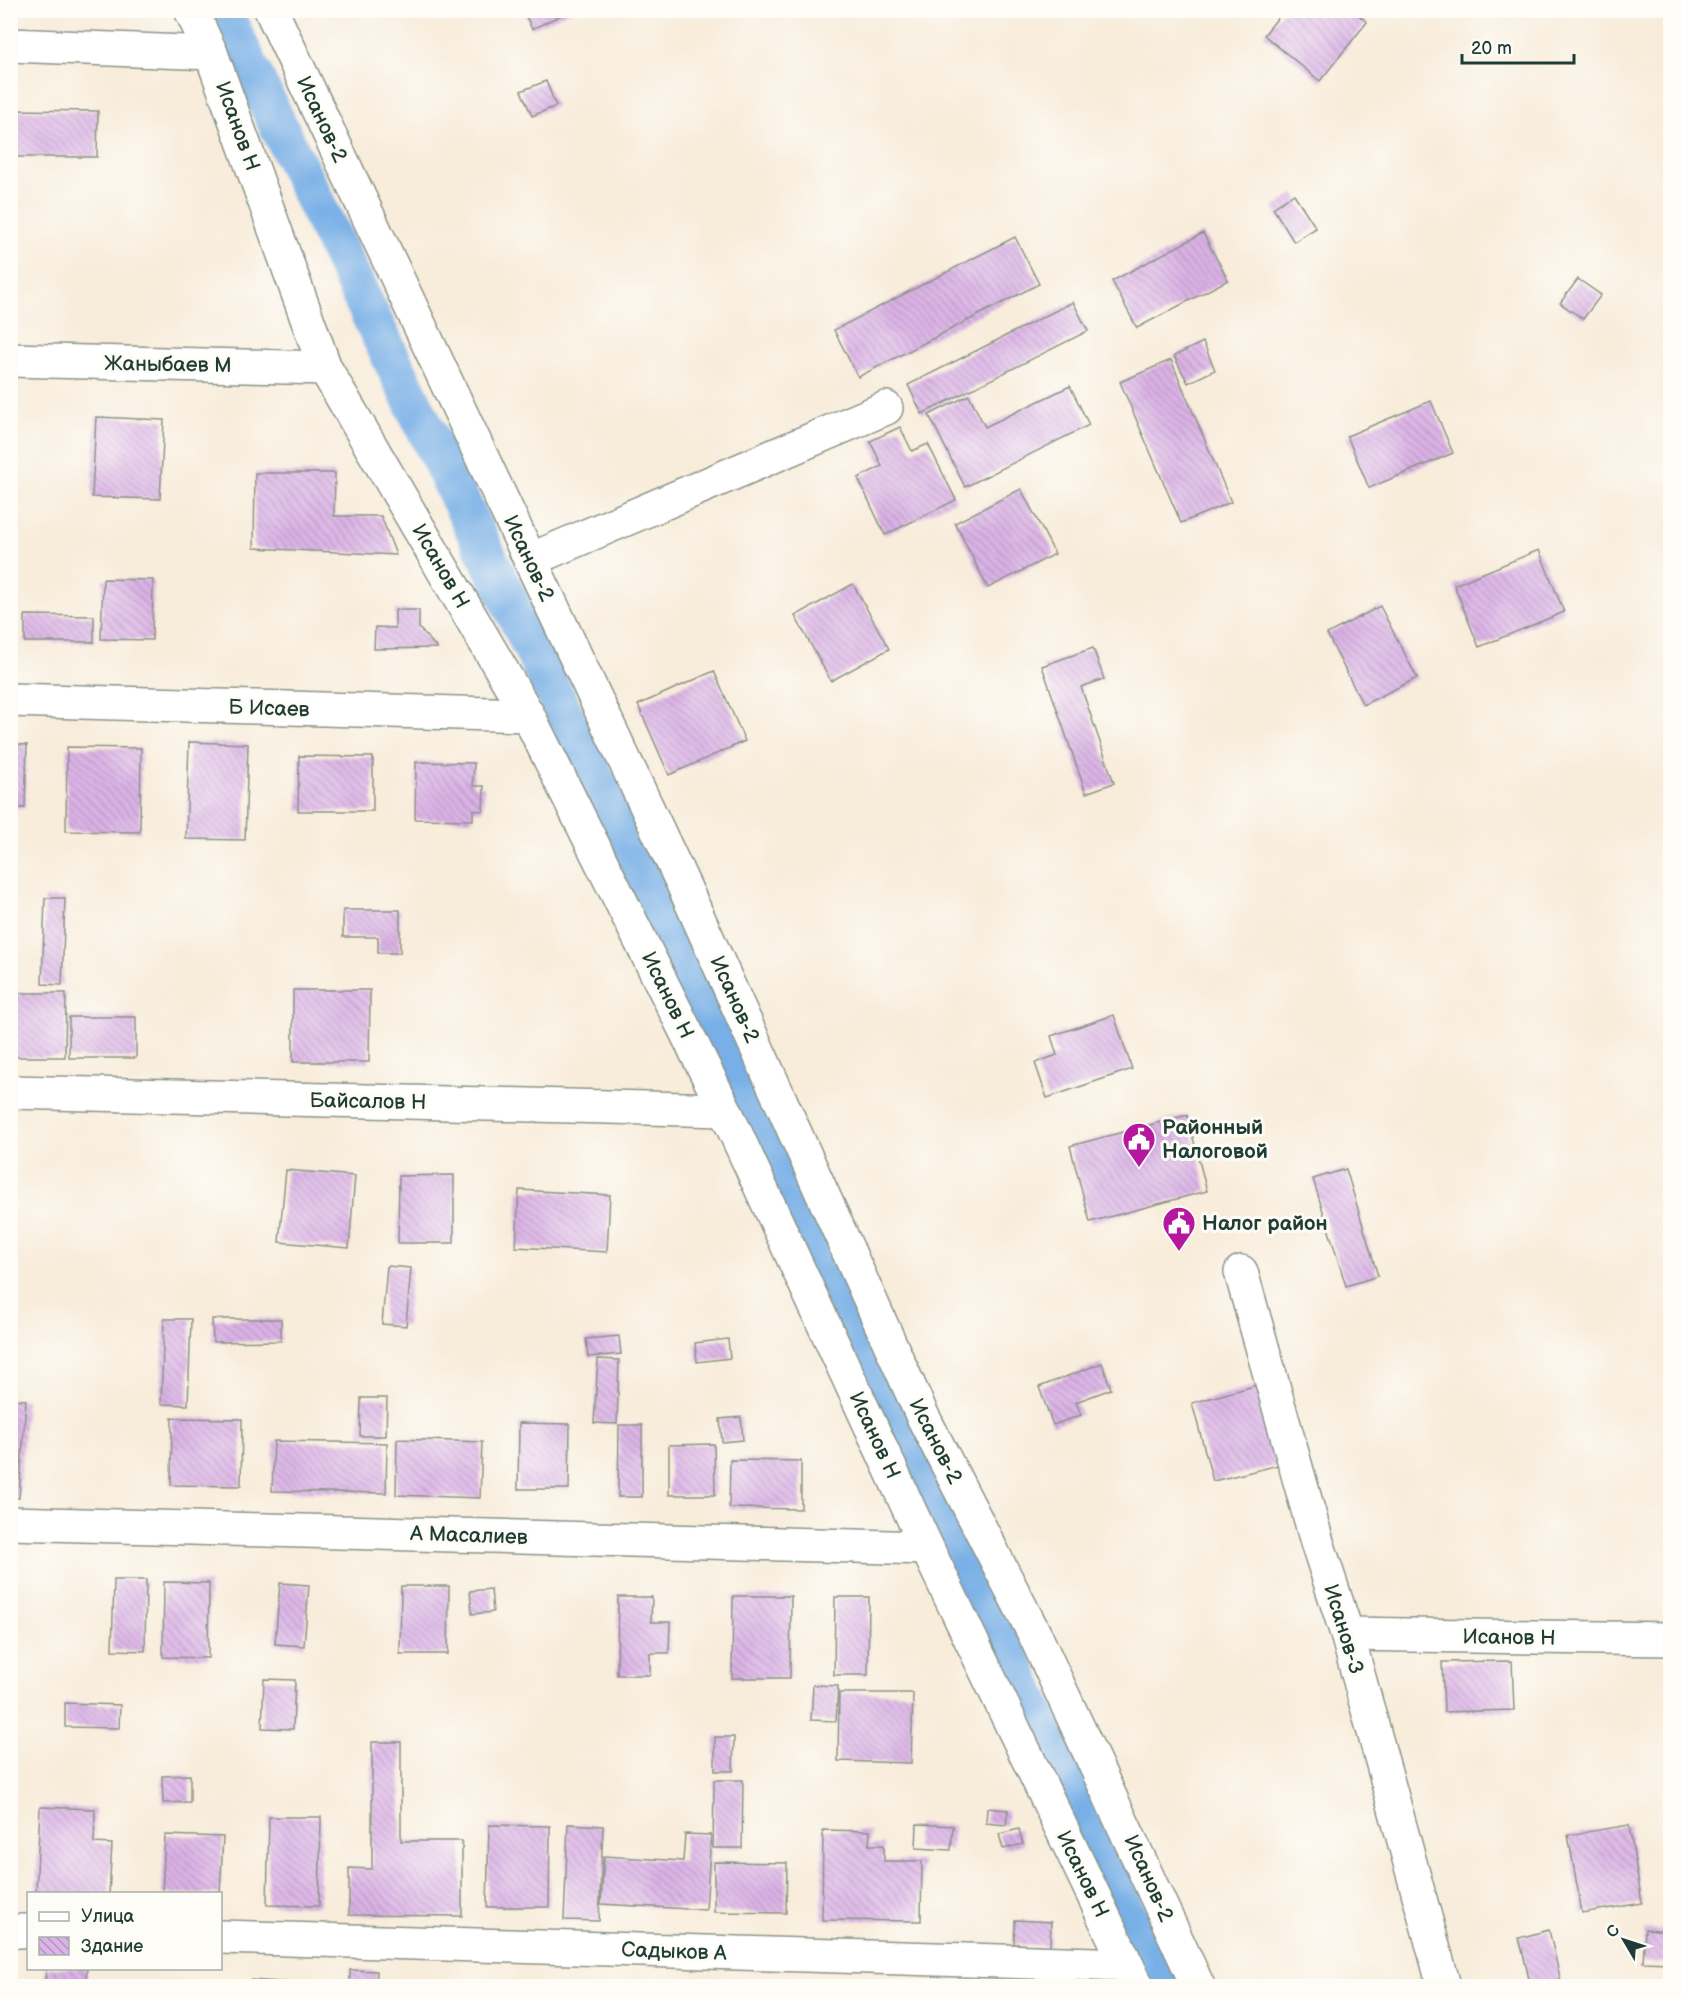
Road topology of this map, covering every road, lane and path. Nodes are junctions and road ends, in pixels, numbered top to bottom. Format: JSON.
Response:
{"nodes":[{"id":1,"x":191,"y":10,"type":"edge"},
{"id":2,"x":272,"y":10,"type":"edge"},
{"id":3,"x":10,"y":45,"type":"edge"},
{"id":4,"x":211,"y":53,"type":"junction"},
{"id":5,"x":10,"y":360,"type":"edge"},
{"id":6,"x":325,"y":368,"type":"junction"},
{"id":7,"x":886,"y":408,"type":"dead end"},
{"id":8,"x":530,"y":560,"type":"junction"},
{"id":9,"x":10,"y":700,"type":"edge"},
{"id":10,"x":528,"y":715,"type":"junction"},
{"id":11,"x":10,"y":1092,"type":"edge"},
{"id":12,"x":725,"y":1110,"type":"junction"},
{"id":13,"x":1241,"y":1272,"type":"dead end"},
{"id":14,"x":10,"y":1523,"type":"edge"},
{"id":15,"x":927,"y":1548,"type":"junction"},
{"id":16,"x":1347,"y":1634,"type":"junction"},
{"id":17,"x":1671,"y":1639,"type":"edge"},
{"id":18,"x":10,"y":1931,"type":"edge"},
{"id":19,"x":27,"y":1931,"type":"edge"},
{"id":20,"x":222,"y":1937,"type":"edge"},
{"id":21,"x":1132,"y":1976,"type":"edge"},
{"id":22,"x":1198,"y":1986,"type":"edge"},
{"id":23,"x":1444,"y":1986,"type":"edge"}],
"edges":[{"from":1,"to":4,"type":"street","name":"Исанов Н"},
{"from":2,"to":8,"type":"street","name":"Исанов-2"},
{"from":3,"to":4,"type":"street"},
{"from":4,"to":6,"type":"street","name":"Исанов Н"},
{"from":5,"to":6,"type":"street","name":"Жаныбаев М"},
{"from":6,"to":10,"type":"street","name":"Исанов Н"},
{"from":7,"to":8,"type":"street"},
{"from":8,"to":22,"type":"street","name":"Исанов-2"},
{"from":9,"to":10,"type":"street","name":"Б Исаев"},
{"from":10,"to":12,"type":"street","name":"Исанов Н"},
{"from":11,"to":12,"type":"street","name":"Байсалов Н"},
{"from":12,"to":15,"type":"street","name":"Исанов Н"},
{"from":13,"to":16,"type":"street","name":"Исанов-3"},
{"from":14,"to":15,"type":"street","name":"А Масалиев"},
{"from":15,"to":21,"type":"street","name":"Исанов Н"},
{"from":16,"to":17,"type":"street","name":"Исанов Н"},
{"from":16,"to":23,"type":"street","name":"Исанов-3"},
{"from":18,"to":19,"type":"street"},
{"from":20,"to":21,"type":"street","name":"Садыков А"}]}
